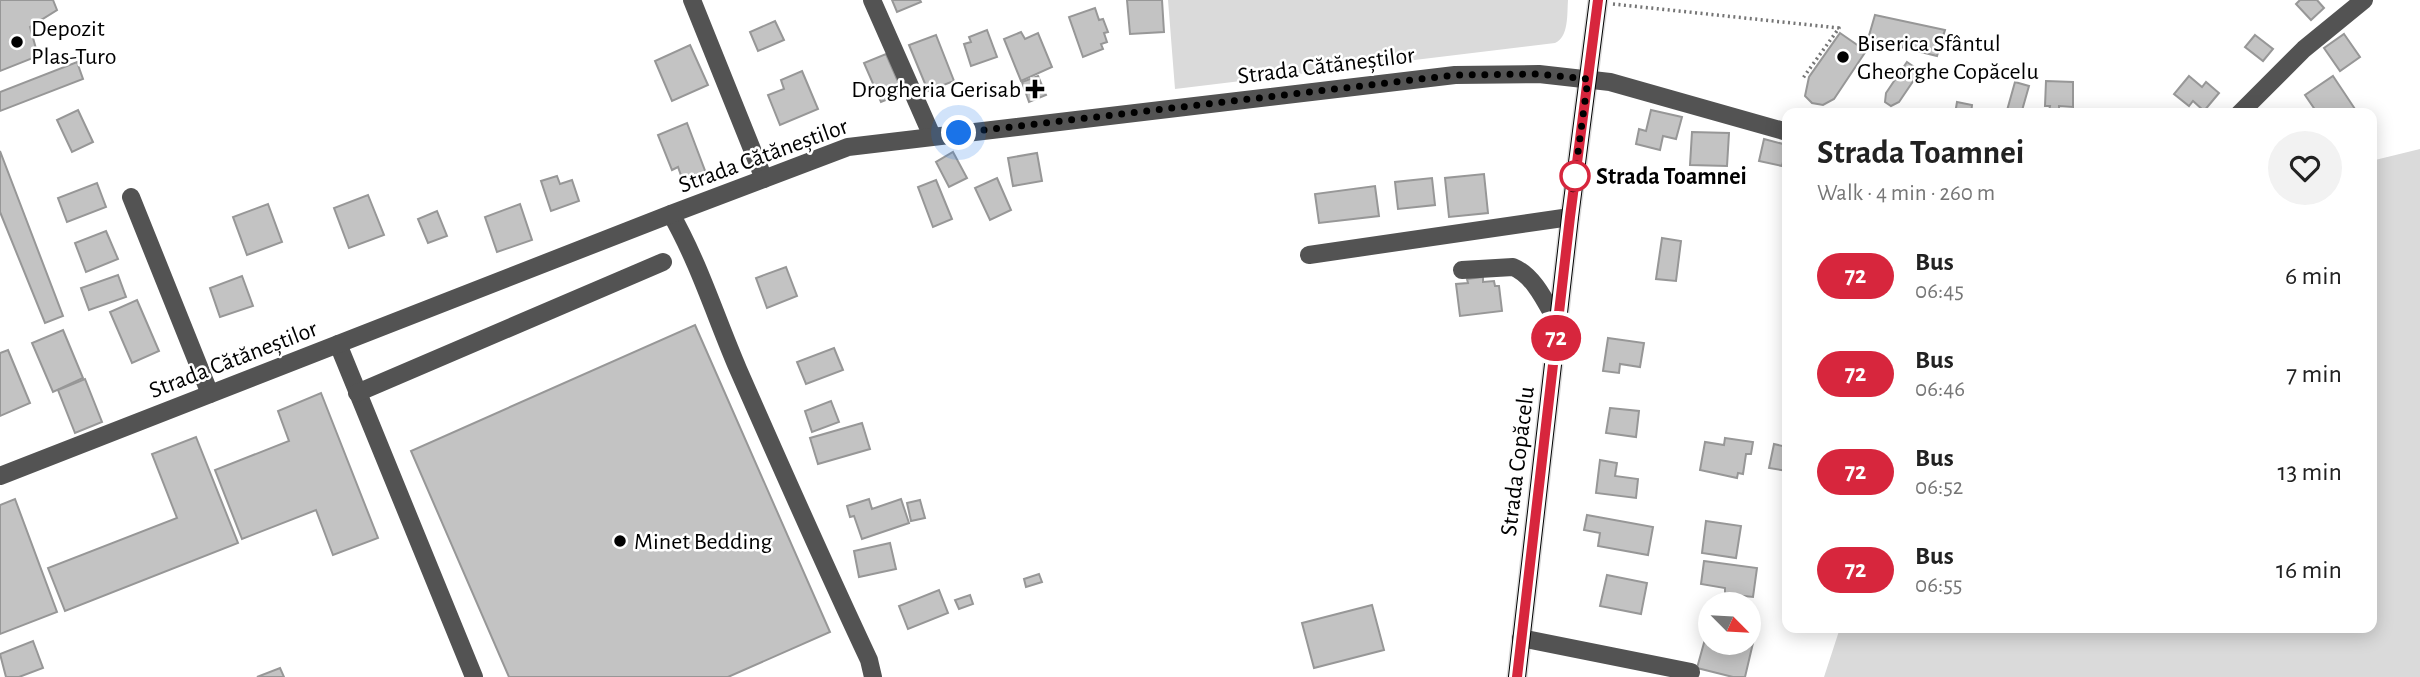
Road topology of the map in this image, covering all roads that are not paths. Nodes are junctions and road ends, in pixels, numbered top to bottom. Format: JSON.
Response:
{"nodes":[{"id":1,"x":692,"y":0,"type":"edge"},
{"id":2,"x":872,"y":0,"type":"edge"},
{"id":3,"x":2364,"y":0,"type":"edge"},
{"id":4,"x":1598,"y":1,"type":"edge"},
{"id":5,"x":1588,"y":79,"type":"junction"},
{"id":6,"x":2245,"y":108,"type":"edge"},
{"id":7,"x":1782,"y":131,"type":"edge"},
{"id":8,"x":932,"y":136,"type":"junction"},
{"id":9,"x":764,"y":178,"type":"junction"},
{"id":10,"x":131,"y":197,"type":"dead end"},
{"id":11,"x":671,"y":214,"type":"junction"},
{"id":12,"x":1570,"y":217,"type":"junction"},
{"id":13,"x":1309,"y":255,"type":"dead end"},
{"id":14,"x":663,"y":262,"type":"dead end"},
{"id":15,"x":1462,"y":270,"type":"dead end"},
{"id":16,"x":1558,"y":324,"type":"junction"},
{"id":17,"x":338,"y":344,"type":"junction"},
{"id":18,"x":358,"y":393,"type":"junction"},
{"id":19,"x":210,"y":394,"type":"junction"},
{"id":20,"x":0,"y":476,"type":"edge"},
{"id":21,"x":1521,"y":638,"type":"junction"},
{"id":22,"x":1690,"y":672,"type":"dead end"},
{"id":23,"x":474,"y":677,"type":"edge"},
{"id":24,"x":873,"y":677,"type":"edge"},
{"id":25,"x":1517,"y":677,"type":"edge"}],
"edges":[{"from":1,"to":9,"type":"street"},
{"from":2,"to":8,"type":"street"},
{"from":3,"to":6,"type":"street"},
{"from":4,"to":5,"type":"main road","name":"Strada Copăcelu"},
{"from":5,"to":7,"type":"street"},
{"from":5,"to":8,"type":"street","name":"Strada Cătăneștilor"},
{"from":5,"to":12,"type":"main road","name":"Strada Copăcelu"},
{"from":8,"to":9,"type":"street","name":"Strada Cătăneștilor"},
{"from":9,"to":11,"type":"street","name":"Strada Cătăneștilor"},
{"from":10,"to":19,"type":"street"},
{"from":11,"to":17,"type":"street","name":"Strada Cătăneștilor"},
{"from":11,"to":24,"type":"street"},
{"from":12,"to":13,"type":"street"},
{"from":12,"to":16,"type":"main road","name":"Strada Copăcelu"},
{"from":14,"to":18,"type":"street"},
{"from":15,"to":16,"type":"street"},
{"from":16,"to":21,"type":"main road","name":"Strada Copăcelu"},
{"from":17,"to":18,"type":"street"},
{"from":17,"to":19,"type":"street","name":"Strada Cătăneștilor"},
{"from":18,"to":23,"type":"street"},
{"from":19,"to":20,"type":"street","name":"Strada Cătăneștilor"},
{"from":21,"to":22,"type":"street"},
{"from":21,"to":25,"type":"main road","name":"Strada Copăcelu"}]}
